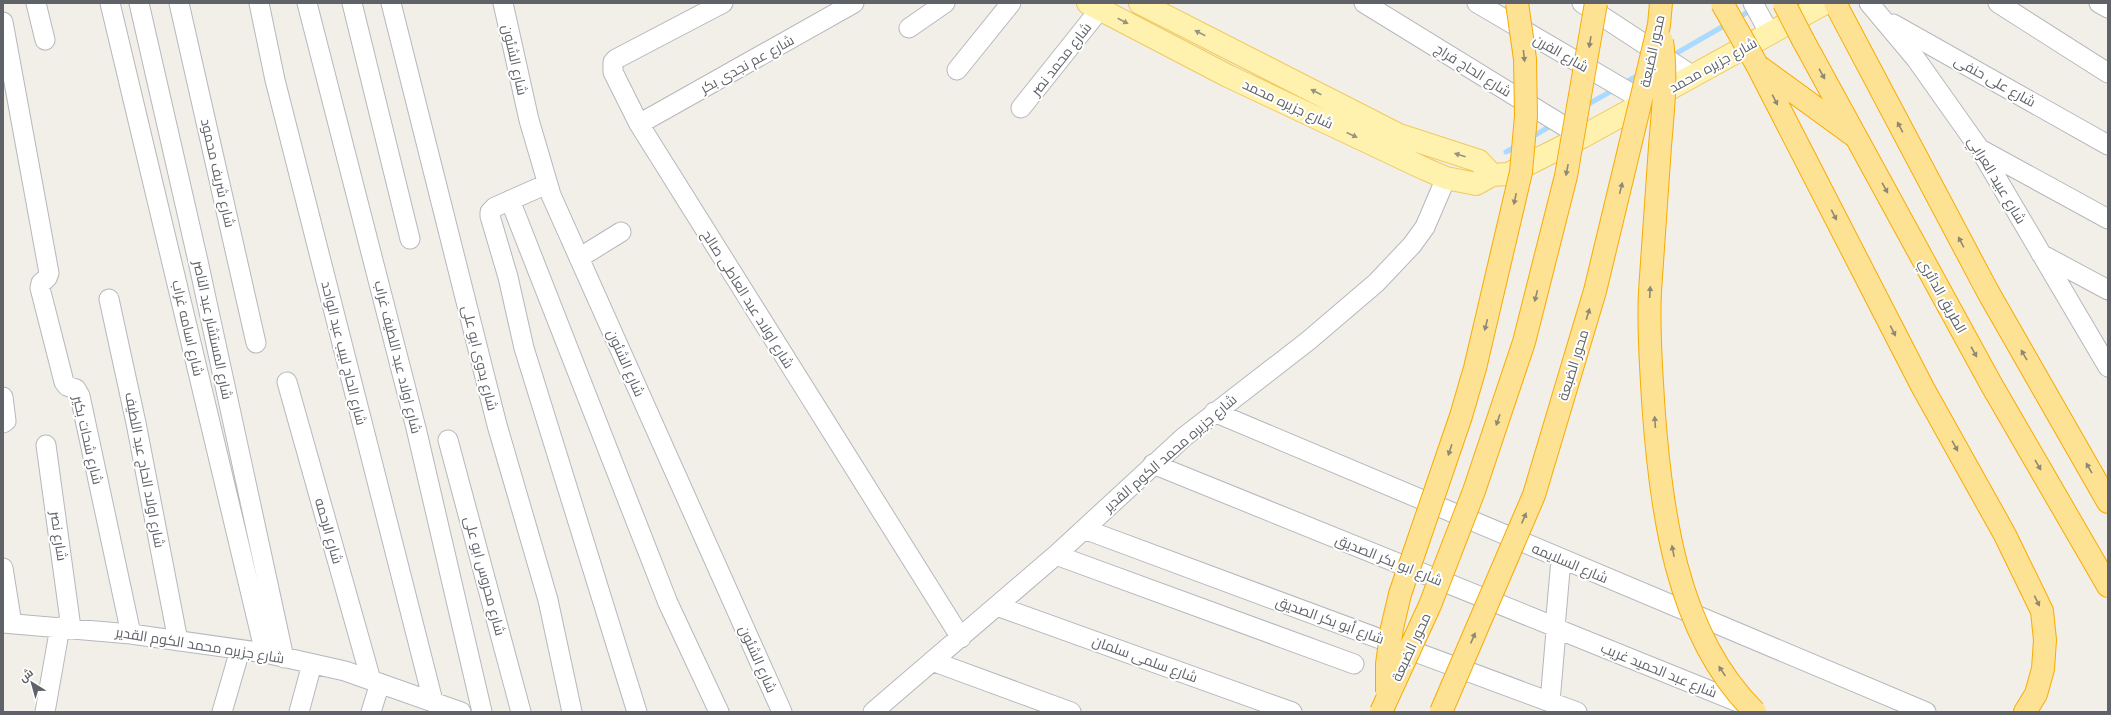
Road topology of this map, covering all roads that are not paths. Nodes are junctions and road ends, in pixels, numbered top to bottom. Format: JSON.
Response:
{"nodes":[{"id":1,"x":36,"y":3,"type":"edge"},
{"id":2,"x":110,"y":3,"type":"edge"},
{"id":3,"x":139,"y":3,"type":"edge"},
{"id":4,"x":179,"y":3,"type":"edge"},
{"id":5,"x":259,"y":3,"type":"edge"},
{"id":6,"x":307,"y":3,"type":"edge"},
{"id":7,"x":352,"y":3,"type":"edge"},
{"id":8,"x":391,"y":3,"type":"edge"},
{"id":9,"x":503,"y":3,"type":"edge"},
{"id":10,"x":723,"y":3,"type":"edge"},
{"id":11,"x":854,"y":3,"type":"edge"},
{"id":12,"x":945,"y":3,"type":"edge"},
{"id":13,"x":1011,"y":3,"type":"edge"},
{"id":14,"x":1140,"y":3,"type":"edge"},
{"id":15,"x":1364,"y":3,"type":"edge"},
{"id":16,"x":1477,"y":3,"type":"edge"},
{"id":17,"x":1517,"y":3,"type":"edge"},
{"id":18,"x":1582,"y":3,"type":"edge"},
{"id":19,"x":1596,"y":3,"type":"edge"},
{"id":20,"x":1661,"y":3,"type":"edge"},
{"id":21,"x":1722,"y":3,"type":"edge"},
{"id":22,"x":1753,"y":3,"type":"edge"},
{"id":23,"x":1784,"y":3,"type":"edge"},
{"id":24,"x":1825,"y":3,"type":"edge"},
{"id":25,"x":1870,"y":3,"type":"edge"},
{"id":26,"x":1998,"y":3,"type":"edge"},
{"id":27,"x":2099,"y":3,"type":"edge"},
{"id":28,"x":1094,"y":6,"type":"edge"},
{"id":29,"x":2108,"y":8,"type":"edge"},
{"id":30,"x":1840,"y":12,"type":"edge"},
{"id":31,"x":1882,"y":18,"type":"junction"},
{"id":32,"x":3,"y":22,"type":"edge"},
{"id":33,"x":1659,"y":25,"type":"junction"},
{"id":34,"x":909,"y":28,"type":"dead end"},
{"id":35,"x":1770,"y":34,"type":"junction"},
{"id":36,"x":45,"y":40,"type":"dead end"},
{"id":37,"x":1757,"y":65,"type":"junction"},
{"id":38,"x":957,"y":70,"type":"dead end"},
{"id":39,"x":2108,"y":73,"type":"edge"},
{"id":40,"x":1693,"y":76,"type":"junction"},
{"id":41,"x":1646,"y":102,"type":"junction"},
{"id":42,"x":1021,"y":108,"type":"dead end"},
{"id":43,"x":639,"y":124,"type":"junction"},
{"id":44,"x":1582,"y":137,"type":"junction"},
{"id":45,"x":1858,"y":139,"type":"junction"},
{"id":46,"x":2108,"y":144,"type":"edge"},
{"id":47,"x":1979,"y":148,"type":"junction"},
{"id":48,"x":1492,"y":175,"type":"junction"},
{"id":49,"x":1446,"y":178,"type":"junction"},
{"id":50,"x":547,"y":184,"type":"junction"},
{"id":51,"x":510,"y":200,"type":"junction"},
{"id":52,"x":2108,"y":219,"type":"edge"},
{"id":53,"x":621,"y":232,"type":"dead end"},
{"id":54,"x":410,"y":239,"type":"dead end"},
{"id":55,"x":2041,"y":254,"type":"junction"},
{"id":56,"x":579,"y":258,"type":"junction"},
{"id":57,"x":2108,"y":290,"type":"edge"},
{"id":58,"x":109,"y":299,"type":"dead end"},
{"id":59,"x":256,"y":343,"type":"dead end"},
{"id":60,"x":2108,"y":367,"type":"edge"},
{"id":61,"x":287,"y":382,"type":"dead end"},
{"id":62,"x":3,"y":397,"type":"edge"},
{"id":63,"x":1214,"y":412,"type":"junction"},
{"id":64,"x":3,"y":423,"type":"edge"},
{"id":65,"x":448,"y":440,"type":"dead end"},
{"id":66,"x":46,"y":445,"type":"dead end"},
{"id":67,"x":1153,"y":464,"type":"junction"},
{"id":68,"x":2108,"y":502,"type":"edge"},
{"id":69,"x":1084,"y":529,"type":"junction"},
{"id":70,"x":1056,"y":555,"type":"junction"},
{"id":71,"x":1561,"y":559,"type":"junction"},
{"id":72,"x":3,"y":568,"type":"edge"},
{"id":73,"x":2108,"y":586,"type":"edge"},
{"id":74,"x":997,"y":606,"type":"junction"},
{"id":75,"x":7,"y":624,"type":"edge"},
{"id":76,"x":66,"y":627,"type":"junction"},
{"id":77,"x":1555,"y":628,"type":"junction"},
{"id":78,"x":131,"y":634,"type":"junction"},
{"id":79,"x":961,"y":638,"type":"junction"},
{"id":80,"x":178,"y":642,"type":"junction"},
{"id":81,"x":240,"y":650,"type":"junction"},
{"id":82,"x":265,"y":653,"type":"junction"},
{"id":83,"x":284,"y":658,"type":"junction"},
{"id":84,"x":932,"y":661,"type":"junction"},
{"id":85,"x":312,"y":664,"type":"junction"},
{"id":86,"x":1354,"y":664,"type":"dead end"},
{"id":87,"x":375,"y":682,"type":"junction"},
{"id":88,"x":433,"y":701,"type":"junction"},
{"id":89,"x":1384,"y":706,"type":"edge"},
{"id":90,"x":1564,"y":709,"type":"edge"},
{"id":91,"x":45,"y":712,"type":"edge"},
{"id":92,"x":222,"y":712,"type":"edge"},
{"id":93,"x":299,"y":712,"type":"edge"},
{"id":94,"x":371,"y":712,"type":"edge"},
{"id":95,"x":461,"y":712,"type":"edge"},
{"id":96,"x":482,"y":712,"type":"edge"},
{"id":97,"x":521,"y":712,"type":"edge"},
{"id":98,"x":572,"y":712,"type":"edge"},
{"id":99,"x":638,"y":712,"type":"edge"},
{"id":100,"x":719,"y":712,"type":"edge"},
{"id":101,"x":782,"y":712,"type":"edge"},
{"id":102,"x":873,"y":712,"type":"edge"},
{"id":103,"x":1071,"y":712,"type":"edge"},
{"id":104,"x":1292,"y":712,"type":"edge"},
{"id":105,"x":1440,"y":712,"type":"edge"},
{"id":106,"x":1755,"y":712,"type":"edge"},
{"id":107,"x":1763,"y":712,"type":"edge"},
{"id":108,"x":1926,"y":712,"type":"edge"},
{"id":109,"x":2025,"y":712,"type":"edge"}],
"edges":[{"from":1,"to":36,"type":"street"},
{"from":2,"to":82,"type":"street","name":"شارع اسامه غراب"},
{"from":3,"to":83,"type":"street","name":"شارع المستشار عبد الناصر"},
{"from":4,"to":59,"type":"street","name":"شارع شريف محمود"},
{"from":5,"to":88,"type":"street","name":"شارع الحاج لبيب عبد الواحد"},
{"from":6,"to":96,"type":"street","name":"شارع اولاد عبد اللطيف غراب"},
{"from":7,"to":54,"type":"street"},
{"from":8,"to":98,"type":"street","name":"شارع بدوى ابو على"},
{"from":9,"to":50,"type":"street","name":"شارع الشئون"},
{"from":10,"to":43,"type":"street","name":"شارع اولاد عبد العاطى صالح"},
{"from":11,"to":43,"type":"street","name":"شارع عم نجدى بكر"},
{"from":12,"to":34,"type":"street"},
{"from":13,"to":38,"type":"street"},
{"from":48,"to":14,"type":"main road","name":"شارع جزيره محمد","one_way":true},
{"from":15,"to":44,"type":"street","name":"شارع الحاج فراج"},
{"from":16,"to":41,"type":"street","name":"شارع الفرن"},
{"from":17,"to":89,"type":"highway","one_way":true,"bridge":true},
{"from":18,"to":40,"type":"street"},
{"from":19,"to":89,"type":"highway","name":"محور الضبعة","one_way":true,"bridge":true},
{"from":20,"to":33,"type":"highway","name":"محور الضبعة","bridge":true},
{"from":21,"to":37,"type":"highway","bridge":true},
{"from":22,"to":35,"type":"street"},
{"from":23,"to":45,"type":"highway","name":"الطريق الدائري","one_way":true,"bridge":true},
{"from":24,"to":35,"type":"main road","name":"شارع جزيره محمد"},
{"from":25,"to":31,"type":"street","name":"شارع عبيد العرابي"},
{"from":26,"to":39,"type":"street"},
{"from":27,"to":29,"type":"street"},
{"from":28,"to":42,"type":"street","name":"شارع محمد نصر"},
{"from":28,"to":49,"type":"main road","name":"شارع جزيره محمد","one_way":true},
{"from":68,"to":30,"type":"highway","one_way":true},
{"from":31,"to":46,"type":"street","name":"شارع على حنفى"},
{"from":31,"to":47,"type":"street","name":"شارع عبيد العرابي"},
{"from":32,"to":78,"type":"street","name":"شارع شحات بكير"},
{"from":105,"to":33,"type":"highway","name":"محور الضبعة","one_way":true,"bridge":true},
{"from":106,"to":33,"type":"highway","one_way":true,"bridge":true},
{"from":35,"to":40,"type":"main road","name":"شارع جزيره محمد"},
{"from":37,"to":45,"type":"highway"},
{"from":37,"to":109,"type":"highway","one_way":true},
{"from":40,"to":41,"type":"main road","name":"شارع جزيره محمد"},
{"from":41,"to":44,"type":"main road","name":"شارع جزيره محمد"},
{"from":43,"to":79,"type":"street","name":"شارع اولاد عبد العاطى صالح"},
{"from":44,"to":48,"type":"main road","name":"شارع جزيره محمد"},
{"from":45,"to":73,"type":"highway","name":"الطريق الدائري","one_way":true},
{"from":47,"to":52,"type":"street"},
{"from":47,"to":55,"type":"street","name":"شارع عبيد العرابي"},
{"from":48,"to":49,"type":"main road","name":"شارع جزيره محمد"},
{"from":49,"to":63,"type":"street","name":"شارع جزيره محمد الكوم القدير"},
{"from":50,"to":51,"type":"street"},
{"from":50,"to":56,"type":"street","name":"شارع الشئون"},
{"from":51,"to":99,"type":"street"},
{"from":51,"to":100,"type":"street"},
{"from":53,"to":56,"type":"street"},
{"from":55,"to":57,"type":"street"},
{"from":55,"to":60,"type":"street","name":"شارع عبيد العرابي"},
{"from":56,"to":101,"type":"street","name":"شارع الشئون"},
{"from":58,"to":80,"type":"street","name":"شارع اولاد الحاج عبد اللطيف"},
{"from":61,"to":87,"type":"street","name":"شارع الرحمه"},
{"from":62,"to":64,"type":"street"},
{"from":63,"to":67,"type":"street","name":"شارع جزيره محمد الكوم القدير"},
{"from":63,"to":71,"type":"street","name":"شارع السلايمه"},
{"from":65,"to":97,"type":"street","name":"شارع محروس ابو على"},
{"from":66,"to":76,"type":"street","name":"شارع نصر"},
{"from":67,"to":69,"type":"street","name":"شارع جزيره محمد الكوم القدير"},
{"from":67,"to":77,"type":"street","name":"شارع ابو بكر الصديق"},
{"from":69,"to":70,"type":"street","name":"شارع جزيره محمد الكوم القدير"},
{"from":69,"to":90,"type":"street","name":"شارع أبو بكر الصديق"},
{"from":70,"to":74,"type":"street","name":"شارع جزيره محمد الكوم القدير"},
{"from":70,"to":86,"type":"street"},
{"from":71,"to":77,"type":"street"},
{"from":71,"to":108,"type":"street","name":"شارع السلايمه"},
{"from":72,"to":75,"type":"street"},
{"from":74,"to":79,"type":"street","name":"شارع جزيره محمد الكوم القدير"},
{"from":74,"to":104,"type":"street","name":"شارع سلمى سلمان"},
{"from":75,"to":76,"type":"street","name":"شارع جزيره محمد الكوم القدير"},
{"from":76,"to":78,"type":"street","name":"شارع جزيره محمد الكوم القدير"},
{"from":76,"to":91,"type":"street","name":"شارع نصر"},
{"from":77,"to":90,"type":"street"},
{"from":77,"to":107,"type":"street","name":"شارع عبد الحميد غريب"},
{"from":78,"to":80,"type":"street","name":"شارع جزيره محمد الكوم القدير"},
{"from":79,"to":84,"type":"street","name":"شارع جزيره محمد الكوم القدير"},
{"from":80,"to":81,"type":"street","name":"شارع جزيره محمد الكوم القدير"},
{"from":81,"to":82,"type":"street","name":"شارع جزيره محمد الكوم القدير"},
{"from":81,"to":92,"type":"street"},
{"from":82,"to":83,"type":"street","name":"شارع جزيره محمد الكوم القدير"},
{"from":83,"to":85,"type":"street","name":"شارع جزيره محمد الكوم القدير"},
{"from":84,"to":102,"type":"street","name":"شارع جزيره محمد الكوم القدير"},
{"from":84,"to":103,"type":"street"},
{"from":85,"to":87,"type":"street","name":"شارع جزيره محمد الكوم القدير"},
{"from":85,"to":93,"type":"street"},
{"from":87,"to":88,"type":"street","name":"شارع جزيره محمد الكوم القدير"},
{"from":87,"to":94,"type":"street"},
{"from":88,"to":95,"type":"street","name":"شارع جزيره محمد الكوم القدير"}]}
